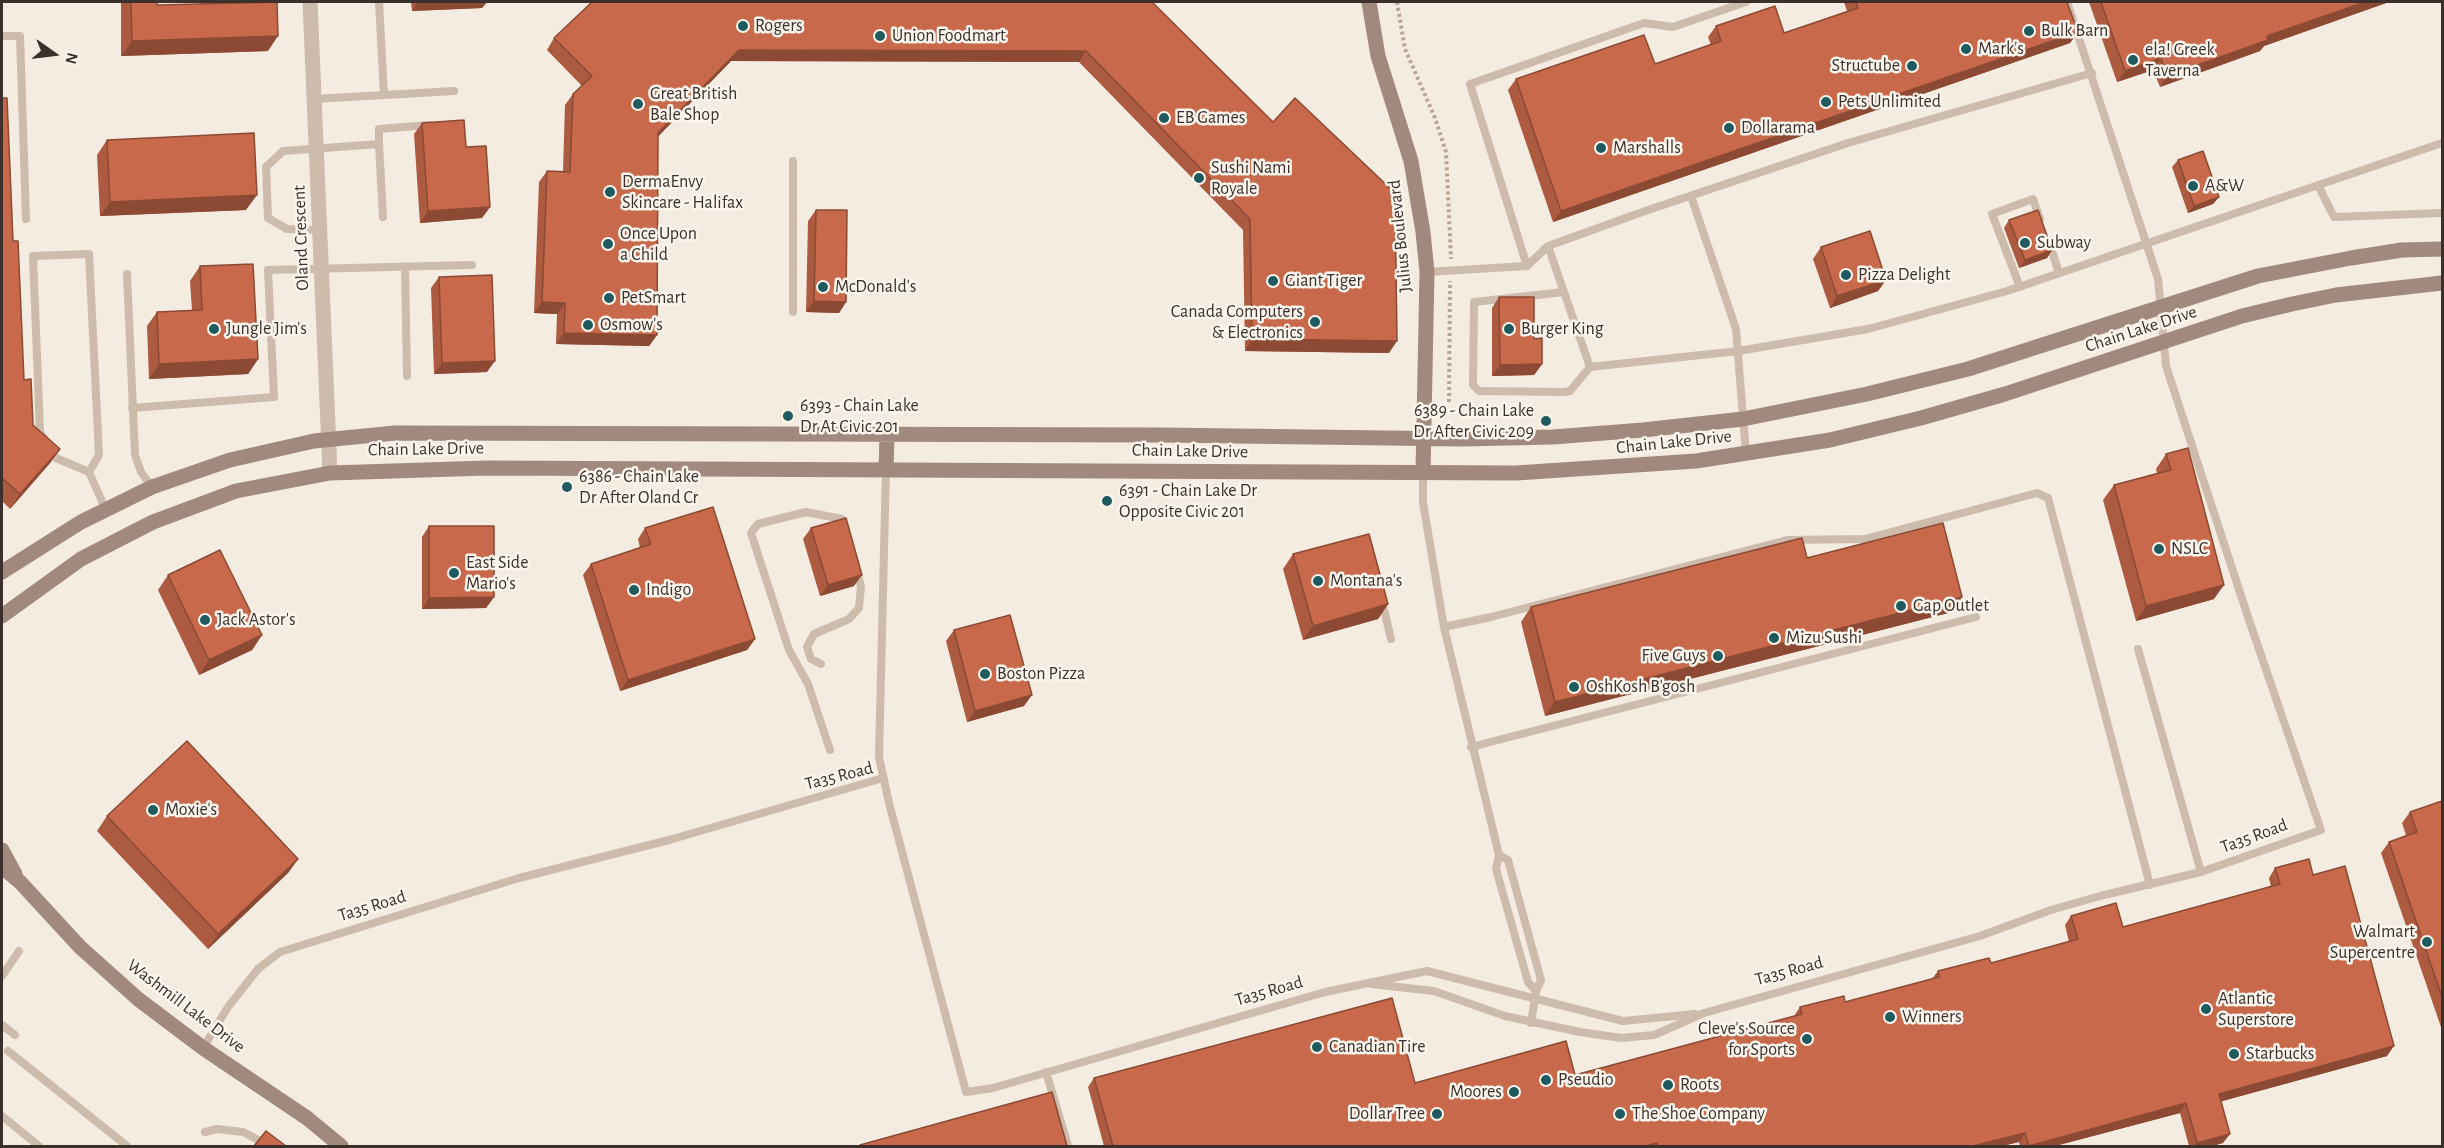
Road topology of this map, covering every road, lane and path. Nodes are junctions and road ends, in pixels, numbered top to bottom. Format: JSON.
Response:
{"nodes":[{"id":1,"x":310,"y":2,"type":"edge"},
{"id":2,"x":379,"y":2,"type":"edge"},
{"id":3,"x":1369,"y":2,"type":"edge"},
{"id":4,"x":1397,"y":2,"type":"edge"},
{"id":5,"x":1746,"y":2,"type":"edge"},
{"id":6,"x":2067,"y":2,"type":"edge"},
{"id":7,"x":2,"y":36,"type":"edge"},
{"id":8,"x":2092,"y":73,"type":"junction"},
{"id":9,"x":454,"y":91,"type":"dead end"},
{"id":10,"x":384,"y":95,"type":"junction"},
{"id":11,"x":314,"y":99,"type":"junction"},
{"id":12,"x":434,"y":125,"type":"edge"},
{"id":13,"x":2442,"y":143,"type":"edge"},
{"id":14,"x":379,"y":144,"type":"junction"},
{"id":15,"x":316,"y":148,"type":"junction"},
{"id":16,"x":793,"y":161,"type":"dead end"},
{"id":17,"x":2318,"y":185,"type":"junction"},
{"id":18,"x":1691,"y":196,"type":"junction"},
{"id":19,"x":2442,"y":213,"type":"edge"},
{"id":20,"x":382,"y":217,"type":"dead end"},
{"id":21,"x":26,"y":219,"type":"dead end"},
{"id":22,"x":320,"y":230,"type":"junction"},
{"id":23,"x":2146,"y":244,"type":"junction"},
{"id":24,"x":1548,"y":246,"type":"junction"},
{"id":25,"x":2442,"y":249,"type":"edge"},
{"id":26,"x":472,"y":265,"type":"dead end"},
{"id":27,"x":1527,"y":266,"type":"junction"},
{"id":28,"x":405,"y":267,"type":"junction"},
{"id":29,"x":321,"y":269,"type":"junction"},
{"id":30,"x":1450,"y":271,"type":"junction"},
{"id":31,"x":1427,"y":272,"type":"junction"},
{"id":32,"x":2060,"y":273,"type":"junction"},
{"id":33,"x":127,"y":274,"type":"dead end"},
{"id":34,"x":2442,"y":284,"type":"edge"},
{"id":35,"x":2020,"y":287,"type":"junction"},
{"id":36,"x":1564,"y":292,"type":"junction"},
{"id":37,"x":2161,"y":306,"type":"junction"},
{"id":38,"x":793,"y":312,"type":"dead end"},
{"id":39,"x":2163,"y":341,"type":"junction"},
{"id":40,"x":1738,"y":351,"type":"junction"},
{"id":41,"x":1590,"y":367,"type":"junction"},
{"id":42,"x":407,"y":376,"type":"dead end"},
{"id":43,"x":1449,"y":402,"type":"dead end"},
{"id":44,"x":132,"y":408,"type":"junction"},
{"id":45,"x":1743,"y":419,"type":"junction"},
{"id":46,"x":887,"y":436,"type":"junction"},
{"id":47,"x":329,"y":439,"type":"junction"},
{"id":48,"x":1423,"y":439,"type":"junction"},
{"id":49,"x":1746,"y":454,"type":"junction"},
{"id":50,"x":886,"y":468,"type":"junction"},
{"id":51,"x":89,"y":472,"type":"junction"},
{"id":52,"x":1423,"y":472,"type":"junction"},
{"id":53,"x":330,"y":473,"type":"junction"},
{"id":54,"x":152,"y":486,"type":"junction"},
{"id":55,"x":105,"y":508,"type":"junction"},
{"id":56,"x":849,"y":541,"type":"edge"},
{"id":57,"x":855,"y":564,"type":"edge"},
{"id":58,"x":2,"y":572,"type":"edge"},
{"id":59,"x":1380,"y":594,"type":"edge"},
{"id":60,"x":2,"y":616,"type":"edge"},
{"id":61,"x":1976,"y":617,"type":"dead end"},
{"id":62,"x":1444,"y":627,"type":"junction"},
{"id":63,"x":1391,"y":639,"type":"dead end"},
{"id":64,"x":2138,"y":649,"type":"dead end"},
{"id":65,"x":821,"y":664,"type":"dead end"},
{"id":66,"x":1471,"y":747,"type":"junction"},
{"id":67,"x":830,"y":750,"type":"dead end"},
{"id":68,"x":884,"y":778,"type":"junction"},
{"id":69,"x":2,"y":850,"type":"edge"},
{"id":70,"x":1499,"y":855,"type":"junction"},
{"id":71,"x":2,"y":867,"type":"edge"},
{"id":72,"x":2201,"y":872,"type":"junction"},
{"id":73,"x":20,"y":882,"type":"junction"},
{"id":74,"x":2150,"y":885,"type":"junction"},
{"id":75,"x":20,"y":951,"type":"dead end"},
{"id":76,"x":2,"y":976,"type":"edge"},
{"id":77,"x":1371,"y":984,"type":"junction"},
{"id":78,"x":1536,"y":996,"type":"junction"},
{"id":79,"x":1704,"y":1012,"type":"junction"},
{"id":80,"x":1531,"y":1023,"type":"junction"},
{"id":81,"x":2,"y":1025,"type":"edge"},
{"id":82,"x":15,"y":1035,"type":"dead end"},
{"id":83,"x":203,"y":1048,"type":"junction"},
{"id":84,"x":8,"y":1051,"type":"dead end"},
{"id":85,"x":1046,"y":1072,"type":"junction"},
{"id":86,"x":2,"y":1116,"type":"edge"},
{"id":87,"x":205,"y":1132,"type":"dead end"},
{"id":88,"x":39,"y":1146,"type":"edge"},
{"id":89,"x":127,"y":1146,"type":"edge"},
{"id":90,"x":270,"y":1146,"type":"edge"},
{"id":91,"x":341,"y":1146,"type":"edge"},
{"id":92,"x":1068,"y":1146,"type":"edge"}],
"edges":[{"from":1,"to":11,"type":"street","name":"Oland Crescent"},
{"from":2,"to":10,"type":"lane"},
{"from":3,"to":31,"type":"street","name":"Julius Boulevard"},
{"from":4,"to":30,"type":"path"},
{"from":5,"to":27,"type":"lane"},
{"from":6,"to":8,"type":"lane"},
{"from":7,"to":21,"type":"lane"},
{"from":8,"to":18,"type":"lane"},
{"from":8,"to":23,"type":"lane"},
{"from":9,"to":10,"type":"lane"},
{"from":10,"to":11,"type":"lane"},
{"from":11,"to":15,"type":"street","name":"Oland Crescent"},
{"from":12,"to":14,"type":"lane"},
{"from":13,"to":17,"type":"lane"},
{"from":14,"to":15,"type":"lane"},
{"from":14,"to":20,"type":"lane"},
{"from":15,"to":22,"type":"street","name":"Oland Crescent"},
{"from":15,"to":22,"type":"lane"},
{"from":16,"to":38,"type":"lane"},
{"from":17,"to":19,"type":"lane"},
{"from":17,"to":23,"type":"lane"},
{"from":18,"to":24,"type":"lane"},
{"from":18,"to":40,"type":"lane"},
{"from":22,"to":29,"type":"street","name":"Oland Crescent"},
{"from":23,"to":32,"type":"lane"},
{"from":23,"to":37,"type":"lane"},
{"from":24,"to":27,"type":"lane"},
{"from":24,"to":36,"type":"lane"},
{"from":25,"to":37,"type":"street","name":"Chain Lake Drive"},
{"from":26,"to":28,"type":"lane"},
{"from":27,"to":30,"type":"lane"},
{"from":28,"to":29,"type":"lane"},
{"from":28,"to":42,"type":"lane"},
{"from":29,"to":44,"type":"lane"},
{"from":29,"to":47,"type":"street","name":"Oland Crescent"},
{"from":30,"to":31,"type":"lane"},
{"from":30,"to":43,"type":"path"},
{"from":31,"to":48,"type":"street","name":"Julius Boulevard"},
{"from":32,"to":35,"type":"lane"},
{"from":32,"to":35,"type":"lane"},
{"from":33,"to":44,"type":"lane"},
{"from":34,"to":39,"type":"street","name":"Chain Lake Drive"},
{"from":35,"to":40,"type":"lane"},
{"from":36,"to":41,"type":"lane"},
{"from":36,"to":41,"type":"lane"},
{"from":37,"to":39,"type":"lane"},
{"from":37,"to":45,"type":"street","name":"Chain Lake Drive"},
{"from":39,"to":49,"type":"street","name":"Chain Lake Drive"},
{"from":39,"to":72,"type":"lane","name":"Ta35 Road"},
{"from":40,"to":41,"type":"lane"},
{"from":40,"to":45,"type":"lane"},
{"from":44,"to":54,"type":"lane"},
{"from":45,"to":48,"type":"street","name":"Chain Lake Drive"},
{"from":45,"to":49,"type":"lane"},
{"from":46,"to":47,"type":"street","name":"Chain Lake Drive"},
{"from":46,"to":48,"type":"street","name":"Chain Lake Drive"},
{"from":46,"to":50,"type":"street"},
{"from":47,"to":53,"type":"street","name":"Oland Crescent"},
{"from":47,"to":54,"type":"street","name":"Chain Lake Drive"},
{"from":48,"to":52,"type":"street","name":"Julius Boulevard"},
{"from":49,"to":52,"type":"street","name":"Chain Lake Drive"},
{"from":50,"to":52,"type":"street","name":"Chain Lake Drive"},
{"from":50,"to":53,"type":"street","name":"Chain Lake Drive"},
{"from":50,"to":68,"type":"lane"},
{"from":51,"to":51,"type":"lane"},
{"from":51,"to":55,"type":"lane"},
{"from":52,"to":62,"type":"lane"},
{"from":53,"to":60,"type":"street","name":"Chain Lake Drive"},
{"from":54,"to":55,"type":"street","name":"Chain Lake Drive"},
{"from":55,"to":58,"type":"street","name":"Chain Lake Drive"},
{"from":56,"to":67,"type":"lane"},
{"from":57,"to":65,"type":"lane"},
{"from":59,"to":63,"type":"lane"},
{"from":61,"to":66,"type":"lane"},
{"from":62,"to":66,"type":"lane"},
{"from":62,"to":74,"type":"lane"},
{"from":64,"to":72,"type":"lane"},
{"from":66,"to":70,"type":"lane"},
{"from":68,"to":83,"type":"lane","name":"Ta35 Road"},
{"from":68,"to":85,"type":"lane","name":"Ta35 Road"},
{"from":69,"to":73,"type":"street","name":"Washmill Lake Drive"},
{"from":70,"to":78,"type":"lane"},
{"from":70,"to":78,"type":"lane"},
{"from":71,"to":73,"type":"street","name":"Washmill Lake Drive"},
{"from":72,"to":74,"type":"lane","name":"Ta35 Road"},
{"from":73,"to":83,"type":"street","name":"Washmill Lake Drive"},
{"from":74,"to":79,"type":"lane","name":"Ta35 Road"},
{"from":75,"to":76,"type":"lane"},
{"from":77,"to":78,"type":"lane","name":"Ta35 Road"},
{"from":77,"to":80,"type":"lane","name":"Ta35 Road"},
{"from":77,"to":85,"type":"lane","name":"Ta35 Road"},
{"from":78,"to":79,"type":"lane","name":"Ta35 Road"},
{"from":78,"to":80,"type":"lane"},
{"from":79,"to":80,"type":"lane","name":"Ta35 Road"},
{"from":81,"to":82,"type":"lane"},
{"from":83,"to":91,"type":"street","name":"Washmill Lake Drive"},
{"from":84,"to":89,"type":"lane"},
{"from":85,"to":92,"type":"lane"},
{"from":86,"to":88,"type":"lane"},
{"from":87,"to":90,"type":"lane"}]}
